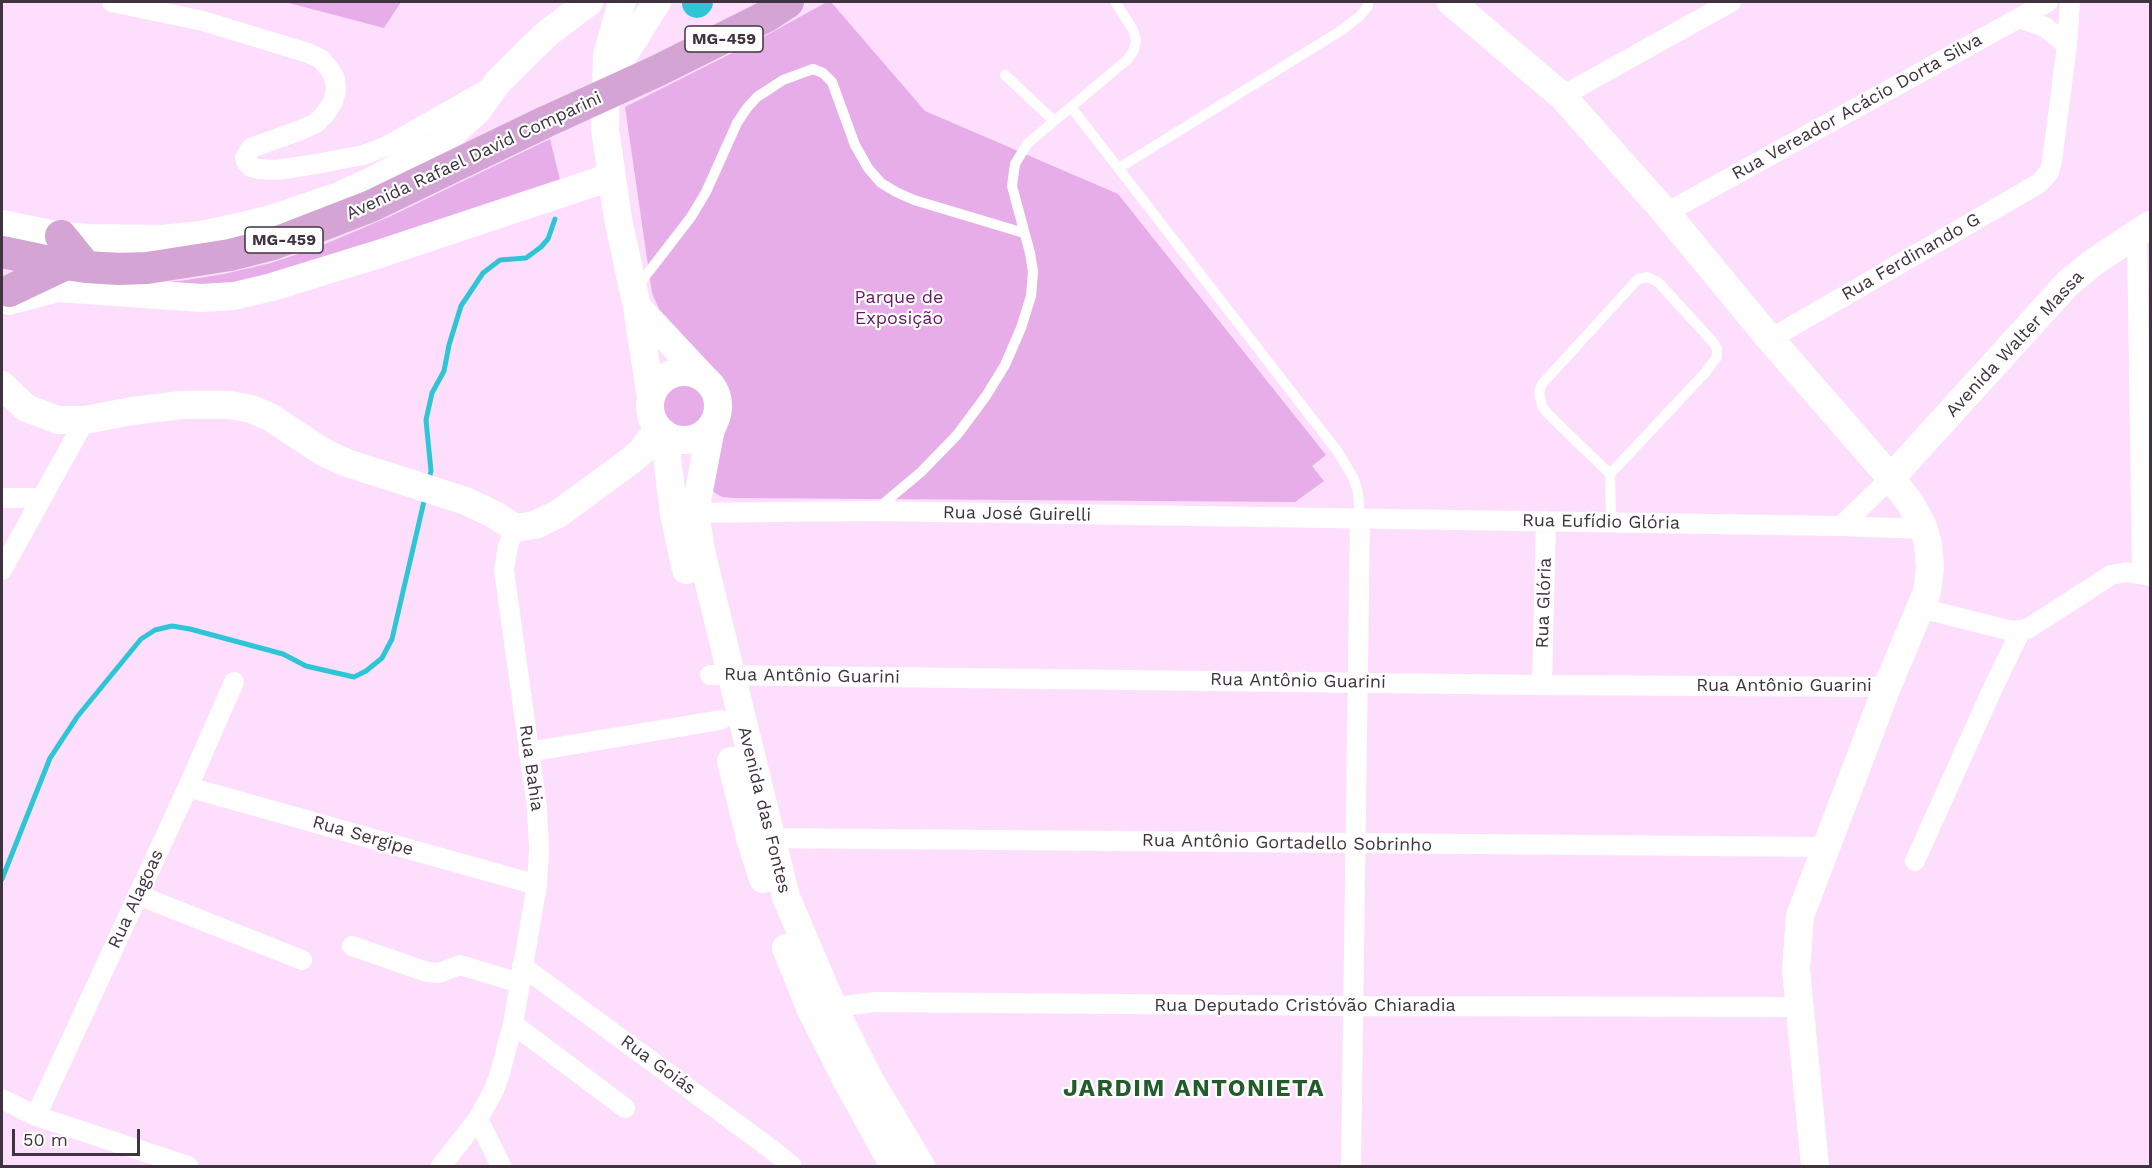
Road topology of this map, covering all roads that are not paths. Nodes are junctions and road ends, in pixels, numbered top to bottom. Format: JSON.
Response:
{"nodes":[{"id":1,"x":112,"y":2,"type":"edge"},
{"id":2,"x":589,"y":2,"type":"edge"},
{"id":3,"x":788,"y":2,"type":"edge"},
{"id":4,"x":1368,"y":2,"type":"edge"},
{"id":5,"x":1451,"y":2,"type":"edge"},
{"id":6,"x":1731,"y":2,"type":"edge"},
{"id":7,"x":2048,"y":2,"type":"edge"},
{"id":8,"x":2070,"y":2,"type":"edge"},
{"id":9,"x":1116,"y":3,"type":"edge"},
{"id":10,"x":636,"y":9,"type":"edge"},
{"id":11,"x":2019,"y":18,"type":"junction"},
{"id":12,"x":2067,"y":45,"type":"junction"},
{"id":13,"x":1005,"y":75,"type":"dead end"},
{"id":14,"x":497,"y":83,"type":"junction"},
{"id":15,"x":1563,"y":96,"type":"junction"},
{"id":16,"x":1071,"y":107,"type":"junction"},
{"id":17,"x":1054,"y":121,"type":"junction"},
{"id":18,"x":1119,"y":168,"type":"junction"},
{"id":19,"x":611,"y":177,"type":"junction"},
{"id":20,"x":1666,"y":213,"type":"junction"},
{"id":21,"x":2,"y":224,"type":"edge"},
{"id":22,"x":2144,"y":228,"type":"edge"},
{"id":23,"x":1024,"y":233,"type":"junction"},
{"id":24,"x":4,"y":248,"type":"edge"},
{"id":25,"x":71,"y":256,"type":"junction"},
{"id":26,"x":4,"y":298,"type":"edge"},
{"id":27,"x":636,"y":298,"type":"junction"},
{"id":28,"x":1770,"y":339,"type":"junction"},
{"id":29,"x":707,"y":381,"type":"junction"},
{"id":30,"x":2,"y":385,"type":"edge"},
{"id":31,"x":651,"y":398,"type":"junction"},
{"id":32,"x":85,"y":420,"type":"junction"},
{"id":33,"x":711,"y":428,"type":"junction"},
{"id":34,"x":661,"y":431,"type":"junction"},
{"id":35,"x":1610,"y":474,"type":"junction"},
{"id":36,"x":1891,"y":478,"type":"junction"},
{"id":37,"x":2,"y":498,"type":"edge"},
{"id":38,"x":42,"y":498,"type":"junction"},
{"id":39,"x":874,"y":512,"type":"junction"},
{"id":40,"x":684,"y":513,"type":"junction"},
{"id":41,"x":1360,"y":519,"type":"junction"},
{"id":42,"x":1546,"y":521,"type":"junction"},
{"id":43,"x":1611,"y":522,"type":"junction"},
{"id":44,"x":1841,"y":526,"type":"junction"},
{"id":45,"x":515,"y":528,"type":"junction"},
{"id":46,"x":1924,"y":529,"type":"junction"},
{"id":47,"x":2,"y":570,"type":"edge"},
{"id":48,"x":2146,"y":575,"type":"edge"},
{"id":49,"x":1920,"y":608,"type":"junction"},
{"id":50,"x":2021,"y":630,"type":"junction"},
{"id":51,"x":720,"y":675,"type":"junction"},
{"id":52,"x":1358,"y":681,"type":"junction"},
{"id":53,"x":234,"y":682,"type":"dead end"},
{"id":54,"x":1542,"y":685,"type":"junction"},
{"id":55,"x":1887,"y":687,"type":"junction"},
{"id":56,"x":721,"y":720,"type":"junction"},
{"id":57,"x":528,"y":753,"type":"junction"},
{"id":58,"x":188,"y":787,"type":"junction"},
{"id":59,"x":760,"y":838,"type":"junction"},
{"id":60,"x":1356,"y":844,"type":"junction"},
{"id":61,"x":1825,"y":847,"type":"junction"},
{"id":62,"x":1915,"y":861,"type":"dead end"},
{"id":63,"x":537,"y":885,"type":"junction"},
{"id":64,"x":138,"y":895,"type":"junction"},
{"id":65,"x":352,"y":946,"type":"dead end"},
{"id":66,"x":302,"y":960,"type":"dead end"},
{"id":67,"x":521,"y":974,"type":"junction"},
{"id":68,"x":1354,"y":1006,"type":"junction"},
{"id":69,"x":1799,"y":1007,"type":"junction"},
{"id":70,"x":822,"y":1009,"type":"junction"},
{"id":71,"x":513,"y":1024,"type":"junction"},
{"id":72,"x":2,"y":1099,"type":"edge"},
{"id":73,"x":625,"y":1108,"type":"dead end"},
{"id":74,"x":36,"y":1116,"type":"junction"},
{"id":75,"x":478,"y":1119,"type":"junction"},
{"id":76,"x":901,"y":1162,"type":"edge"},
{"id":77,"x":188,"y":1167,"type":"edge"},
{"id":78,"x":441,"y":1167,"type":"edge"},
{"id":79,"x":501,"y":1167,"type":"edge"},
{"id":80,"x":792,"y":1167,"type":"edge"},
{"id":81,"x":1352,"y":1167,"type":"edge"},
{"id":82,"x":1815,"y":1167,"type":"edge"}],
"edges":[{"from":1,"to":14,"type":"street"},
{"from":2,"to":14,"type":"main road"},
{"from":3,"to":25,"type":"main road","name":"Avenida Rafael David Comparini","number":"MG-459"},
{"from":4,"to":18,"type":"lane"},
{"from":5,"to":15,"type":"main road"},
{"from":6,"to":15,"type":"street"},
{"from":7,"to":11,"type":"street","name":"Rua Vereador Acácio Dorta Silva"},
{"from":8,"to":12,"type":"street"},
{"from":9,"to":16,"type":"lane"},
{"from":10,"to":19,"type":"main road","name":"Avenida das Fontes"},
{"from":11,"to":12,"type":"street"},
{"from":11,"to":20,"type":"street","name":"Rua Vereador Acácio Dorta Silva"},
{"from":12,"to":28,"type":"street","name":"Rua Ferdinando G"},
{"from":13,"to":17,"type":"lane"},
{"from":14,"to":25,"type":"main road"},
{"from":15,"to":20,"type":"main road"},
{"from":16,"to":17,"type":"lane"},
{"from":16,"to":18,"type":"lane"},
{"from":17,"to":23,"type":"lane"},
{"from":18,"to":41,"type":"lane"},
{"from":19,"to":26,"type":"main road"},
{"from":19,"to":27,"type":"main road","name":"Avenida das Fontes"},
{"from":20,"to":28,"type":"main road"},
{"from":21,"to":25,"type":"main road"},
{"from":22,"to":36,"type":"main road","name":"Avenida Walter Massa"},
{"from":22,"to":48,"type":"street"},
{"from":23,"to":27,"type":"lane"},
{"from":23,"to":39,"type":"lane"},
{"from":24,"to":25,"type":"main road","name":"Avenida Rafael David Comparini","number":"MG-459"},
{"from":24,"to":26,"type":"main road"},
{"from":25,"to":26,"type":"main road"},
{"from":27,"to":29,"type":"main road","name":"Avenida das Fontes"},
{"from":27,"to":31,"type":"main road","name":"Avenida das Fontes"},
{"from":28,"to":36,"type":"main road"},
{"from":29,"to":31,"type":"main road"},
{"from":29,"to":33,"type":"main road","name":"Avenida das Fontes"},
{"from":30,"to":32,"type":"main road"},
{"from":31,"to":34,"type":"main road","name":"Avenida das Fontes"},
{"from":32,"to":38,"type":"street"},
{"from":32,"to":45,"type":"main road"},
{"from":33,"to":34,"type":"main road"},
{"from":33,"to":40,"type":"main road","name":"Avenida das Fontes"},
{"from":34,"to":40,"type":"main road","name":"Avenida das Fontes"},
{"from":34,"to":45,"type":"main road"},
{"from":35,"to":35,"type":"lane"},
{"from":35,"to":43,"type":"lane"},
{"from":36,"to":44,"type":"street"},
{"from":36,"to":46,"type":"main road"},
{"from":37,"to":38,"type":"street"},
{"from":38,"to":47,"type":"street"},
{"from":39,"to":40,"type":"street","name":"Rua José Guirelli"},
{"from":39,"to":41,"type":"street","name":"Rua José Guirelli"},
{"from":40,"to":51,"type":"main road","name":"Avenida das Fontes"},
{"from":41,"to":42,"type":"street","name":"Rua Eufídio Glória"},
{"from":41,"to":52,"type":"street"},
{"from":42,"to":43,"type":"street","name":"Rua Eufídio Glória"},
{"from":42,"to":54,"type":"street","name":"Rua Glória"},
{"from":43,"to":44,"type":"street","name":"Rua Eufídio Glória"},
{"from":44,"to":46,"type":"street","name":"Rua Eufídio Glória"},
{"from":45,"to":57,"type":"street","name":"Rua Bahia"},
{"from":46,"to":49,"type":"main road"},
{"from":48,"to":50,"type":"street"},
{"from":49,"to":50,"type":"street"},
{"from":49,"to":55,"type":"main road"},
{"from":50,"to":62,"type":"street"},
{"from":51,"to":52,"type":"street","name":"Rua Antônio Guarini"},
{"from":51,"to":56,"type":"main road","name":"Avenida das Fontes"},
{"from":51,"to":59,"type":"main road","name":"Avenida das Fontes"},
{"from":52,"to":54,"type":"street","name":"Rua Antônio Guarini"},
{"from":52,"to":60,"type":"street"},
{"from":53,"to":58,"type":"street","name":"Rua Alagoas"},
{"from":54,"to":55,"type":"street","name":"Rua Antônio Guarini"},
{"from":55,"to":61,"type":"main road"},
{"from":56,"to":57,"type":"street"},
{"from":56,"to":59,"type":"main road","name":"Avenida das Fontes"},
{"from":57,"to":63,"type":"street","name":"Rua Bahia"},
{"from":58,"to":63,"type":"street","name":"Rua Sergipe"},
{"from":58,"to":64,"type":"street","name":"Rua Alagoas"},
{"from":59,"to":60,"type":"street","name":"Rua Antônio Gortadello Sobrinho"},
{"from":59,"to":70,"type":"main road","name":"Avenida das Fontes"},
{"from":60,"to":61,"type":"street","name":"Rua Antônio Gortadello Sobrinho"},
{"from":60,"to":68,"type":"street"},
{"from":61,"to":69,"type":"main road"},
{"from":63,"to":67,"type":"street","name":"Rua Bahia"},
{"from":64,"to":66,"type":"street"},
{"from":64,"to":74,"type":"street","name":"Rua Alagoas"},
{"from":65,"to":67,"type":"street","name":"Rua Goiás"},
{"from":67,"to":71,"type":"street","name":"Rua Bahia"},
{"from":67,"to":80,"type":"street","name":"Rua Goiás"},
{"from":68,"to":69,"type":"street","name":"Rua Deputado Cristóvão Chiaradia"},
{"from":68,"to":70,"type":"street","name":"Rua Deputado Cristóvão Chiaradia"},
{"from":68,"to":81,"type":"street"},
{"from":69,"to":82,"type":"main road"},
{"from":70,"to":76,"type":"main road","name":"Avenida das Fontes"},
{"from":71,"to":73,"type":"street"},
{"from":71,"to":75,"type":"street","name":"Rua Bahia"},
{"from":72,"to":74,"type":"street"},
{"from":74,"to":77,"type":"street"},
{"from":75,"to":78,"type":"street","name":"Rua Bahia"},
{"from":75,"to":79,"type":"street"}]}
